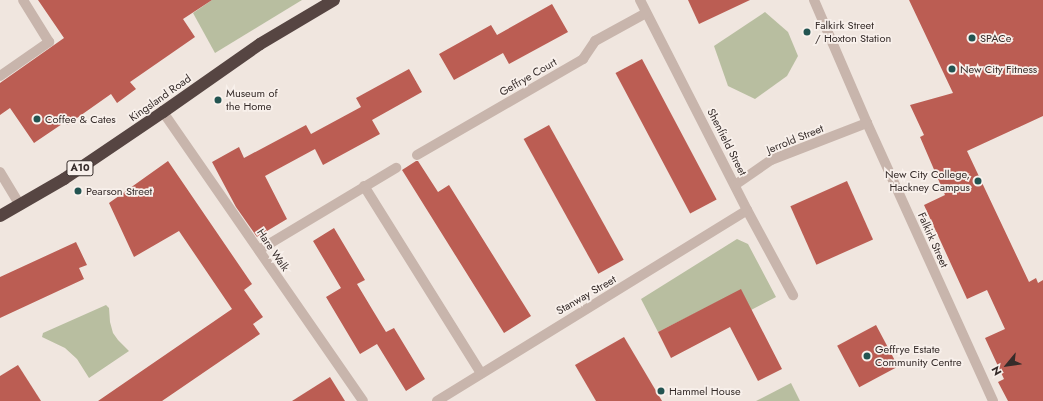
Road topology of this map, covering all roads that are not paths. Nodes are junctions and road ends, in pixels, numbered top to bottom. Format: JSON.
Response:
{"nodes":[{"id":1,"x":23,"y":0,"type":"edge"},
{"id":2,"x":334,"y":0,"type":"edge"},
{"id":3,"x":640,"y":0,"type":"edge"},
{"id":4,"x":814,"y":0,"type":"edge"},
{"id":5,"x":646,"y":13,"type":"junction"},
{"id":6,"x":0,"y":76,"type":"edge"},
{"id":7,"x":163,"y":112,"type":"junction"},
{"id":8,"x":867,"y":123,"type":"junction"},
{"id":9,"x":417,"y":156,"type":"dead end"},
{"id":10,"x":396,"y":168,"type":"dead end"},
{"id":11,"x":0,"y":172,"type":"edge"},
{"id":12,"x":735,"y":185,"type":"junction"},
{"id":13,"x":364,"y":186,"type":"junction"},
{"id":14,"x":20,"y":205,"type":"junction"},
{"id":15,"x":747,"y":210,"type":"junction"},
{"id":16,"x":0,"y":216,"type":"edge"},
{"id":17,"x":259,"y":250,"type":"junction"},
{"id":18,"x":793,"y":295,"type":"dead end"},
{"id":19,"x":481,"y":373,"type":"junction"},
{"id":20,"x":363,"y":401,"type":"edge"},
{"id":21,"x":437,"y":401,"type":"edge"},
{"id":22,"x":993,"y":401,"type":"edge"}],
"edges":[{"from":1,"to":6,"type":"street"},
{"from":2,"to":7,"type":"highway","name":"Kingsland Road","number":"A10"},
{"from":3,"to":5,"type":"street","name":"Shenfield Street"},
{"from":4,"to":8,"type":"street","name":"Falkirk Street"},
{"from":5,"to":9,"type":"street","name":"Geffrye Court"},
{"from":5,"to":12,"type":"street","name":"Shenfield Street"},
{"from":7,"to":14,"type":"highway","name":"Kingsland Road","number":"A10"},
{"from":7,"to":17,"type":"street","name":"Hare Walk"},
{"from":8,"to":12,"type":"street","name":"Jerrold Street"},
{"from":8,"to":22,"type":"street","name":"Falkirk Street"},
{"from":10,"to":13,"type":"street"},
{"from":11,"to":14,"type":"street"},
{"from":12,"to":15,"type":"street","name":"Shenfield Street"},
{"from":13,"to":17,"type":"street"},
{"from":13,"to":19,"type":"street"},
{"from":14,"to":16,"type":"highway","name":"Kingsland Road","number":"A10"},
{"from":15,"to":18,"type":"street","name":"Shenfield Street"},
{"from":15,"to":19,"type":"street","name":"Stanway Street"},
{"from":17,"to":20,"type":"street","name":"Hare Walk"},
{"from":19,"to":21,"type":"street","name":"Stanway Street"}]}
